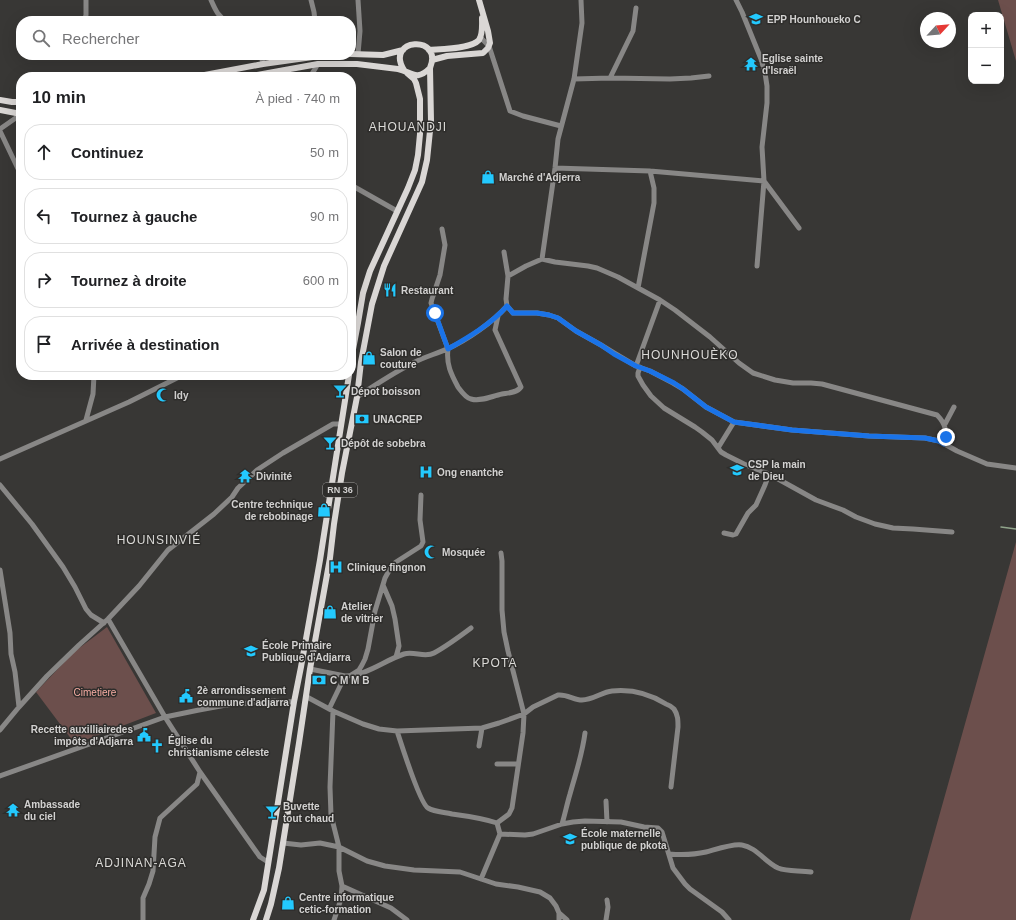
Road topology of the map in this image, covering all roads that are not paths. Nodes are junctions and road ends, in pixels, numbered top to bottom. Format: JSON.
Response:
{"nodes":[{"id":1,"x":86,"y":0,"type":"edge"},
{"id":2,"x":211,"y":0,"type":"edge"},
{"id":3,"x":311,"y":0,"type":"edge"},
{"id":4,"x":358,"y":0,"type":"edge"},
{"id":5,"x":479,"y":0,"type":"edge"},
{"id":6,"x":581,"y":0,"type":"edge"},
{"id":7,"x":736,"y":0,"type":"edge"},
{"id":8,"x":636,"y":8,"type":"dead end"},
{"id":9,"x":483,"y":10,"type":"junction"},
{"id":10,"x":86,"y":16,"type":"edge"},
{"id":11,"x":220,"y":16,"type":"edge"},
{"id":12,"x":314,"y":16,"type":"edge"},
{"id":13,"x":480,"y":37,"type":"junction"},
{"id":14,"x":356,"y":46,"type":"edge"},
{"id":15,"x":489,"y":46,"type":"junction"},
{"id":16,"x":403,"y":50,"type":"junction"},
{"id":17,"x":429,"y":50,"type":"junction"},
{"id":18,"x":356,"y":54,"type":"edge"},
{"id":19,"x":262,"y":60,"type":"edge"},
{"id":20,"x":287,"y":60,"type":"edge"},
{"id":21,"x":432,"y":60,"type":"junction"},
{"id":22,"x":263,"y":64,"type":"junction"},
{"id":23,"x":318,"y":64,"type":"junction"},
{"id":24,"x":430,"y":68,"type":"junction"},
{"id":25,"x":406,"y":71,"type":"junction"},
{"id":26,"x":221,"y":72,"type":"edge"},
{"id":27,"x":278,"y":72,"type":"edge"},
{"id":28,"x":313,"y":72,"type":"edge"},
{"id":29,"x":710,"y":76,"type":"dead end"},
{"id":30,"x":610,"y":78,"type":"junction"},
{"id":31,"x":574,"y":79,"type":"junction"},
{"id":32,"x":0,"y":100,"type":"edge"},
{"id":33,"x":16,"y":102,"type":"edge"},
{"id":34,"x":0,"y":110,"type":"edge"},
{"id":35,"x":16,"y":114,"type":"edge"},
{"id":36,"x":16,"y":118,"type":"edge"},
{"id":37,"x":561,"y":126,"type":"junction"},
{"id":38,"x":0,"y":130,"type":"edge"},
{"id":39,"x":16,"y":164,"type":"edge"},
{"id":40,"x":555,"y":168,"type":"junction"},
{"id":41,"x":650,"y":171,"type":"junction"},
{"id":42,"x":764,"y":181,"type":"junction"},
{"id":43,"x":356,"y":188,"type":"edge"},
{"id":44,"x":397,"y":211,"type":"junction"},
{"id":45,"x":799,"y":228,"type":"dead end"},
{"id":46,"x":442,"y":229,"type":"dead end"},
{"id":47,"x":504,"y":252,"type":"dead end"},
{"id":48,"x":542,"y":259,"type":"junction"},
{"id":49,"x":757,"y":266,"type":"dead end"},
{"id":50,"x":508,"y":276,"type":"junction"},
{"id":51,"x":638,"y":288,"type":"junction"},
{"id":52,"x":660,"y":300,"type":"junction"},
{"id":53,"x":507,"y":306,"type":"junction"},
{"id":54,"x":498,"y":316,"type":"junction"},
{"id":55,"x":356,"y":334,"type":"edge"},
{"id":56,"x":448,"y":349,"type":"junction"},
{"id":57,"x":638,"y":366,"type":"junction"},
{"id":58,"x":94,"y":380,"type":"edge"},
{"id":59,"x":173,"y":380,"type":"edge"},
{"id":60,"x":348,"y":380,"type":"edge"},
{"id":61,"x":357,"y":397,"type":"junction"},
{"id":62,"x":954,"y":407,"type":"dead end"},
{"id":63,"x":86,"y":420,"type":"junction"},
{"id":64,"x":734,"y":422,"type":"junction"},
{"id":65,"x":341,"y":424,"type":"junction"},
{"id":66,"x":945,"y":424,"type":"junction"},
{"id":67,"x":944,"y":444,"type":"junction"},
{"id":68,"x":718,"y":448,"type":"junction"},
{"id":69,"x":0,"y":459,"type":"edge"},
{"id":70,"x":1016,"y":468,"type":"edge"},
{"id":71,"x":769,"y":474,"type":"junction"},
{"id":72,"x":0,"y":485,"type":"edge"},
{"id":73,"x":421,"y":495,"type":"dead end"},
{"id":74,"x":952,"y":532,"type":"dead end"},
{"id":75,"x":724,"y":533,"type":"dead end"},
{"id":76,"x":501,"y":553,"type":"dead end"},
{"id":77,"x":0,"y":570,"type":"edge"},
{"id":78,"x":383,"y":585,"type":"junction"},
{"id":79,"x":106,"y":621,"type":"junction"},
{"id":80,"x":471,"y":628,"type":"dead end"},
{"id":81,"x":396,"y":657,"type":"junction"},
{"id":82,"x":310,"y":669,"type":"junction"},
{"id":83,"x":348,"y":676,"type":"junction"},
{"id":84,"x":306,"y":697,"type":"junction"},
{"id":85,"x":294,"y":702,"type":"junction"},
{"id":86,"x":19,"y":707,"type":"junction"},
{"id":87,"x":331,"y":710,"type":"junction"},
{"id":88,"x":524,"y":714,"type":"junction"},
{"id":89,"x":165,"y":718,"type":"junction"},
{"id":90,"x":482,"y":728,"type":"junction"},
{"id":91,"x":0,"y":730,"type":"edge"},
{"id":92,"x":397,"y":731,"type":"junction"},
{"id":93,"x":585,"y":733,"type":"dead end"},
{"id":94,"x":479,"y":746,"type":"dead end"},
{"id":95,"x":497,"y":764,"type":"dead end"},
{"id":96,"x":518,"y":764,"type":"junction"},
{"id":97,"x":200,"y":772,"type":"junction"},
{"id":98,"x":0,"y":776,"type":"edge"},
{"id":99,"x":671,"y":787,"type":"dead end"},
{"id":100,"x":606,"y":801,"type":"dead end"},
{"id":101,"x":606,"y":822,"type":"junction"},
{"id":102,"x":497,"y":824,"type":"junction"},
{"id":103,"x":562,"y":824,"type":"junction"},
{"id":104,"x":500,"y":834,"type":"junction"},
{"id":105,"x":283,"y":843,"type":"junction"},
{"id":106,"x":339,"y":847,"type":"junction"},
{"id":107,"x":669,"y":854,"type":"junction"},
{"id":108,"x":268,"y":862,"type":"junction"},
{"id":109,"x":811,"y":872,"type":"dead end"},
{"id":110,"x":481,"y":879,"type":"junction"},
{"id":111,"x":342,"y":886,"type":"junction"},
{"id":112,"x":607,"y":900,"type":"dead end"},
{"id":113,"x":559,"y":913,"type":"junction"},
{"id":114,"x":143,"y":920,"type":"edge"},
{"id":115,"x":253,"y":920,"type":"edge"},
{"id":116,"x":266,"y":920,"type":"edge"},
{"id":117,"x":334,"y":920,"type":"edge"},
{"id":118,"x":408,"y":920,"type":"edge"},
{"id":119,"x":559,"y":920,"type":"edge"},
{"id":120,"x":567,"y":920,"type":"edge"},
{"id":121,"x":606,"y":920,"type":"edge"},
{"id":122,"x":729,"y":920,"type":"edge"}],
"edges":[{"from":1,"to":10,"type":"street"},
{"from":2,"to":11,"type":"street"},
{"from":3,"to":12,"type":"street"},
{"from":4,"to":14,"type":"street"},
{"from":5,"to":9,"type":"main road"},
{"from":6,"to":31,"type":"street"},
{"from":7,"to":42,"type":"street"},
{"from":8,"to":30,"type":"street"},
{"from":9,"to":13,"type":"main road"},
{"from":9,"to":15,"type":"main road"},
{"from":13,"to":15,"type":"street"},
{"from":13,"to":17,"type":"main road"},
{"from":15,"to":21,"type":"main road"},
{"from":15,"to":37,"type":"street"},
{"from":16,"to":17,"type":"main road"},
{"from":16,"to":18,"type":"main road"},
{"from":16,"to":25,"type":"main road"},
{"from":17,"to":21,"type":"main road"},
{"from":19,"to":22,"type":"street"},
{"from":20,"to":22,"type":"main road"},
{"from":21,"to":24,"type":"main road"},
{"from":22,"to":26,"type":"main road"},
{"from":23,"to":25,"type":"main road"},
{"from":23,"to":27,"type":"main road"},
{"from":23,"to":28,"type":"street"},
{"from":24,"to":25,"type":"main road"},
{"from":24,"to":61,"type":"main road","number":"RN 36"},
{"from":25,"to":44,"type":"main road"},
{"from":29,"to":30,"type":"street"},
{"from":30,"to":31,"type":"street"},
{"from":31,"to":37,"type":"street"},
{"from":32,"to":33,"type":"main road"},
{"from":34,"to":35,"type":"main road"},
{"from":36,"to":38,"type":"street"},
{"from":37,"to":40,"type":"street"},
{"from":38,"to":39,"type":"street"},
{"from":40,"to":41,"type":"street"},
{"from":40,"to":48,"type":"street"},
{"from":41,"to":42,"type":"street"},
{"from":41,"to":51,"type":"street"},
{"from":42,"to":45,"type":"street"},
{"from":42,"to":49,"type":"street"},
{"from":43,"to":44,"type":"street"},
{"from":44,"to":55,"type":"main road"},
{"from":46,"to":56,"type":"street"},
{"from":47,"to":50,"type":"street"},
{"from":48,"to":50,"type":"street"},
{"from":48,"to":51,"type":"street"},
{"from":50,"to":53,"type":"street"},
{"from":51,"to":52,"type":"street"},
{"from":52,"to":57,"type":"street"},
{"from":52,"to":66,"type":"street"},
{"from":53,"to":54,"type":"street"},
{"from":53,"to":57,"type":"street"},
{"from":54,"to":56,"type":"street"},
{"from":54,"to":56,"type":"street"},
{"from":56,"to":61,"type":"street"},
{"from":57,"to":64,"type":"street"},
{"from":57,"to":68,"type":"street"},
{"from":58,"to":63,"type":"street"},
{"from":59,"to":63,"type":"street"},
{"from":60,"to":65,"type":"main road","number":"RN 36"},
{"from":61,"to":82,"type":"main road","number":"RN 36"},
{"from":62,"to":66,"type":"street"},
{"from":63,"to":69,"type":"street"},
{"from":64,"to":67,"type":"street"},
{"from":64,"to":68,"type":"street"},
{"from":65,"to":79,"type":"street"},
{"from":65,"to":85,"type":"main road","number":"RN 36"},
{"from":66,"to":67,"type":"street"},
{"from":67,"to":70,"type":"street"},
{"from":68,"to":71,"type":"street"},
{"from":71,"to":74,"type":"street"},
{"from":71,"to":75,"type":"street"},
{"from":72,"to":79,"type":"street"},
{"from":73,"to":78,"type":"street"},
{"from":76,"to":88,"type":"street"},
{"from":77,"to":86,"type":"street"},
{"from":78,"to":81,"type":"street"},
{"from":78,"to":83,"type":"street"},
{"from":79,"to":86,"type":"street"},
{"from":79,"to":89,"type":"street"},
{"from":80,"to":81,"type":"street"},
{"from":81,"to":83,"type":"street"},
{"from":82,"to":83,"type":"street"},
{"from":82,"to":84,"type":"main road","number":"RN 36"},
{"from":83,"to":87,"type":"street"},
{"from":84,"to":87,"type":"street"},
{"from":84,"to":105,"type":"main road","number":"RN 36"},
{"from":85,"to":89,"type":"street"},
{"from":85,"to":108,"type":"main road","number":"RN 36"},
{"from":86,"to":91,"type":"street"},
{"from":87,"to":92,"type":"street"},
{"from":87,"to":106,"type":"street"},
{"from":88,"to":90,"type":"street"},
{"from":88,"to":96,"type":"street"},
{"from":88,"to":99,"type":"street"},
{"from":89,"to":97,"type":"street"},
{"from":89,"to":98,"type":"street"},
{"from":90,"to":92,"type":"street"},
{"from":90,"to":94,"type":"street"},
{"from":92,"to":102,"type":"street"},
{"from":93,"to":103,"type":"street"},
{"from":95,"to":96,"type":"street"},
{"from":96,"to":102,"type":"street"},
{"from":97,"to":108,"type":"street"},
{"from":97,"to":114,"type":"street"},
{"from":100,"to":101,"type":"street"},
{"from":101,"to":103,"type":"street"},
{"from":101,"to":107,"type":"street"},
{"from":102,"to":104,"type":"street"},
{"from":103,"to":104,"type":"street"},
{"from":104,"to":110,"type":"street"},
{"from":105,"to":106,"type":"street"},
{"from":105,"to":116,"type":"main road","number":"RN 36"},
{"from":106,"to":110,"type":"street"},
{"from":106,"to":111,"type":"street"},
{"from":107,"to":109,"type":"street"},
{"from":107,"to":122,"type":"street"},
{"from":108,"to":115,"type":"main road","number":"RN 36"},
{"from":110,"to":113,"type":"street"},
{"from":111,"to":117,"type":"street"},
{"from":111,"to":118,"type":"street"},
{"from":112,"to":121,"type":"street"},
{"from":113,"to":119,"type":"street"},
{"from":113,"to":120,"type":"street"}]}
